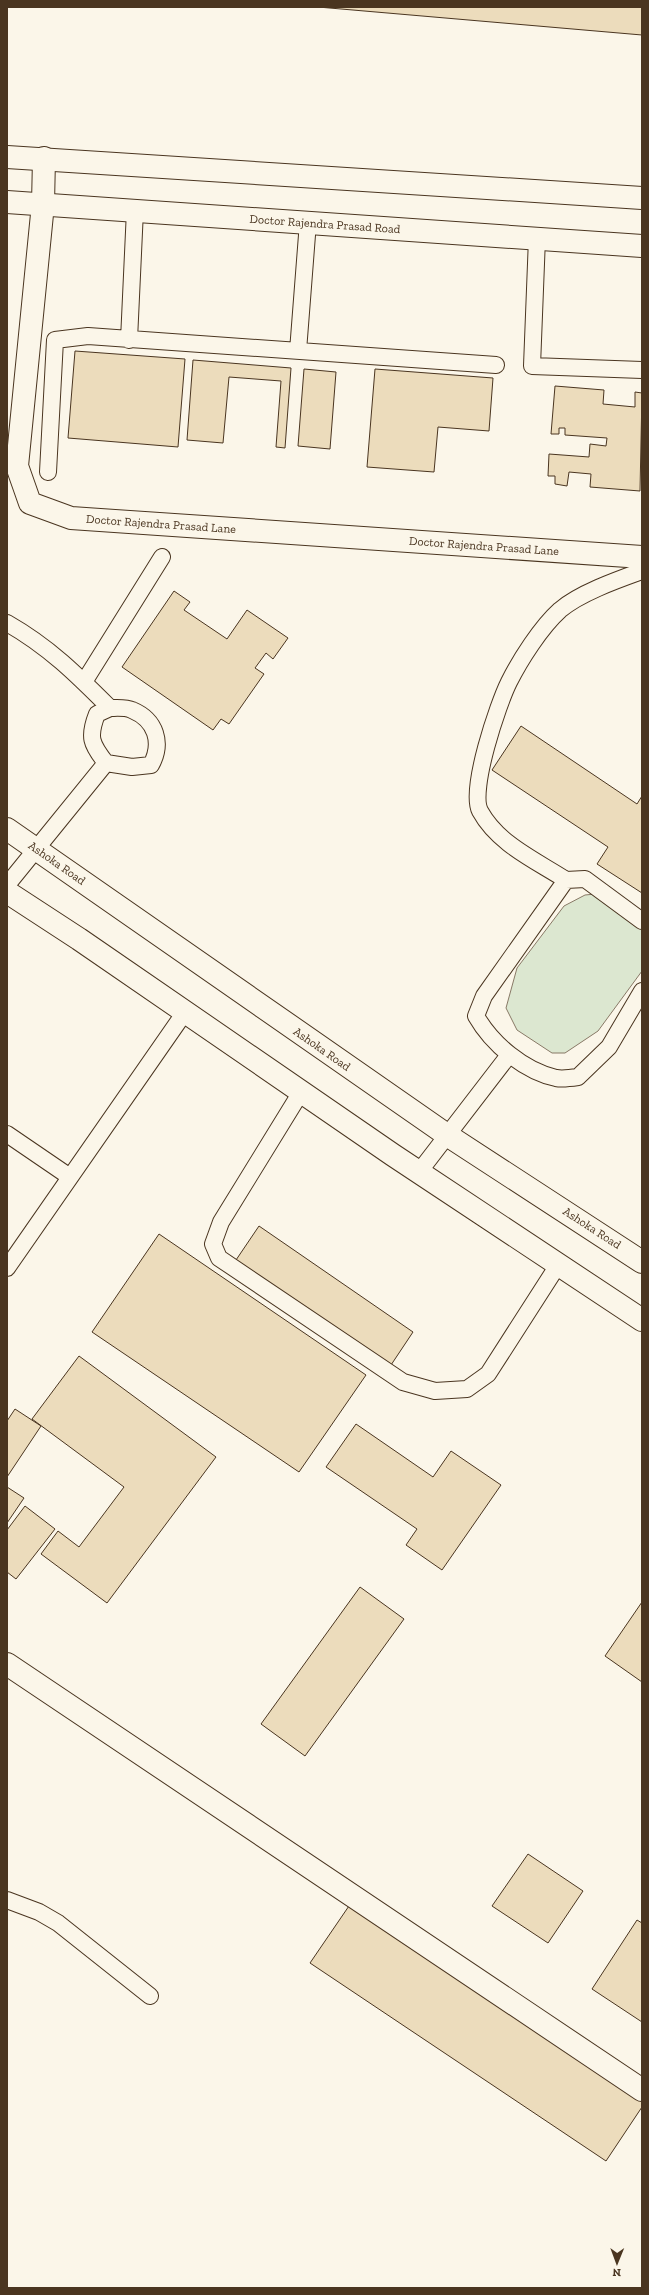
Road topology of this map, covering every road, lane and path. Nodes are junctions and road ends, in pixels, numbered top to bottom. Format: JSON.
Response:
{"nodes":[{"id":1,"x":7,"y":157,"type":"edge"},
{"id":2,"x":44,"y":158,"type":"junction"},
{"id":3,"x":642,"y":198,"type":"edge"},
{"id":4,"x":7,"y":202,"type":"edge"},
{"id":5,"x":43,"y":204,"type":"junction"},
{"id":6,"x":135,"y":210,"type":"junction"},
{"id":7,"x":308,"y":222,"type":"junction"},
{"id":8,"x":537,"y":238,"type":"junction"},
{"id":9,"x":642,"y":246,"type":"edge"},
{"id":10,"x":129,"y":340,"type":"junction"},
{"id":11,"x":298,"y":351,"type":"junction"},
{"id":12,"x":496,"y":365,"type":"dead end"},
{"id":13,"x":642,"y":370,"type":"edge"},
{"id":14,"x":48,"y":472,"type":"dead end"},
{"id":15,"x":162,"y":557,"type":"dead end"},
{"id":16,"x":642,"y":557,"type":"edge"},
{"id":17,"x":642,"y":572,"type":"edge"},
{"id":18,"x":7,"y":623,"type":"edge"},
{"id":19,"x":84,"y":682,"type":"junction"},
{"id":20,"x":110,"y":708,"type":"junction"},
{"id":21,"x":106,"y":763,"type":"junction"},
{"id":22,"x":7,"y":829,"type":"edge"},
{"id":23,"x":35,"y":848,"type":"junction"},
{"id":24,"x":566,"y":880,"type":"junction"},
{"id":25,"x":7,"y":884,"type":"edge"},
{"id":26,"x":7,"y":892,"type":"edge"},
{"id":27,"x":642,"y":921,"type":"edge"},
{"id":28,"x":642,"y":991,"type":"edge"},
{"id":29,"x":185,"y":1012,"type":"junction"},
{"id":30,"x":509,"y":1055,"type":"junction"},
{"id":31,"x":301,"y":1092,"type":"junction"},
{"id":32,"x":7,"y":1134,"type":"edge"},
{"id":33,"x":447,"y":1135,"type":"junction"},
{"id":34,"x":418,"y":1172,"type":"junction"},
{"id":35,"x":70,"y":1177,"type":"junction"},
{"id":36,"x":642,"y":1262,"type":"edge"},
{"id":37,"x":558,"y":1265,"type":"junction"},
{"id":38,"x":7,"y":1268,"type":"edge"},
{"id":39,"x":642,"y":1320,"type":"edge"},
{"id":40,"x":7,"y":1664,"type":"edge"},
{"id":41,"x":7,"y":1900,"type":"edge"},
{"id":42,"x":150,"y":1996,"type":"dead end"},
{"id":43,"x":642,"y":2090,"type":"edge"}],
"edges":[{"from":1,"to":2,"type":"main road"},
{"from":2,"to":3,"type":"main road"},
{"from":2,"to":5,"type":"main road","name":"Doctor Rajendra Prasad Lane"},
{"from":4,"to":5,"type":"main road","name":"Doctor Rajendra Prasad Road"},
{"from":5,"to":6,"type":"main road","name":"Doctor Rajendra Prasad Road"},
{"from":5,"to":16,"type":"main road","name":"Doctor Rajendra Prasad Lane"},
{"from":6,"to":7,"type":"main road","name":"Doctor Rajendra Prasad Road"},
{"from":6,"to":10,"type":"lane"},
{"from":7,"to":8,"type":"main road","name":"Doctor Rajendra Prasad Road"},
{"from":7,"to":11,"type":"lane"},
{"from":8,"to":9,"type":"main road","name":"Doctor Rajendra Prasad Road"},
{"from":8,"to":13,"type":"lane"},
{"from":10,"to":11,"type":"lane"},
{"from":10,"to":14,"type":"lane"},
{"from":11,"to":12,"type":"lane"},
{"from":15,"to":19,"type":"lane"},
{"from":17,"to":24,"type":"lane"},
{"from":18,"to":19,"type":"lane"},
{"from":19,"to":20,"type":"lane"},
{"from":20,"to":21,"type":"lane"},
{"from":20,"to":21,"type":"lane"},
{"from":21,"to":23,"type":"lane"},
{"from":22,"to":23,"type":"main road","name":"Ashoka Road"},
{"from":23,"to":25,"type":"lane"},
{"from":23,"to":33,"type":"main road","name":"Ashoka Road"},
{"from":24,"to":27,"type":"lane"},
{"from":24,"to":30,"type":"lane"},
{"from":26,"to":29,"type":"main road"},
{"from":28,"to":30,"type":"lane"},
{"from":29,"to":31,"type":"main road"},
{"from":29,"to":35,"type":"lane"},
{"from":30,"to":33,"type":"lane"},
{"from":31,"to":34,"type":"main road"},
{"from":31,"to":37,"type":"lane"},
{"from":32,"to":35,"type":"lane"},
{"from":33,"to":34,"type":"lane"},
{"from":33,"to":36,"type":"main road","name":"Ashoka Road"},
{"from":34,"to":37,"type":"main road"},
{"from":35,"to":38,"type":"lane"},
{"from":37,"to":39,"type":"main road"},
{"from":40,"to":43,"type":"main road"},
{"from":41,"to":42,"type":"lane"}]}
